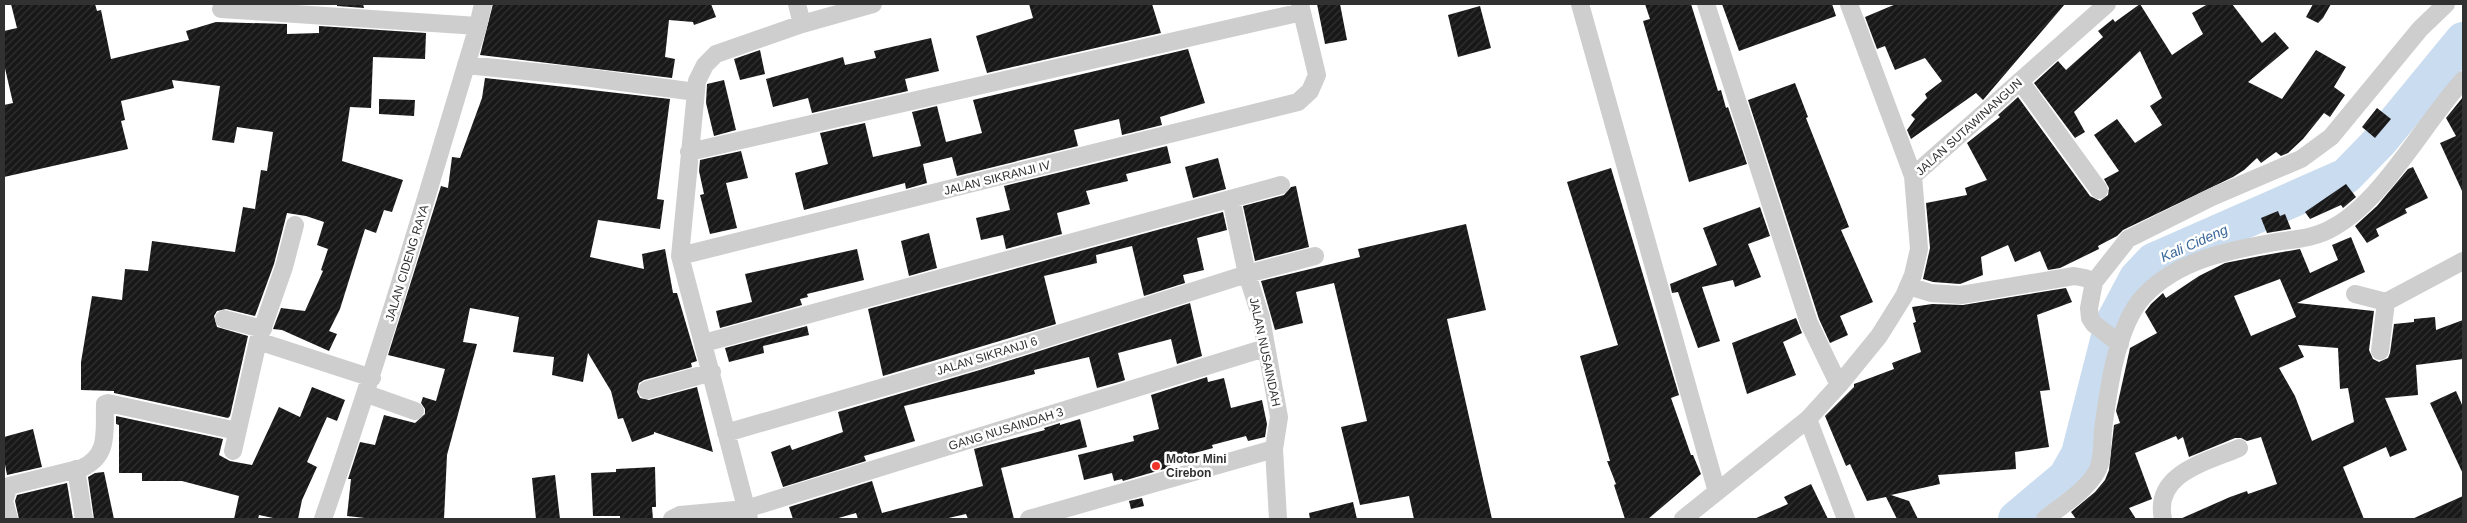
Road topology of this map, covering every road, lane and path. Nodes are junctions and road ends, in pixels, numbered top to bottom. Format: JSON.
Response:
{"nodes":[{"id":1,"x":483,"y":4,"type":"edge"},
{"id":2,"x":797,"y":4,"type":"edge"},
{"id":3,"x":873,"y":4,"type":"edge"},
{"id":4,"x":1580,"y":4,"type":"edge"},
{"id":5,"x":1706,"y":4,"type":"edge"},
{"id":6,"x":1849,"y":4,"type":"edge"},
{"id":7,"x":2107,"y":4,"type":"edge"},
{"id":8,"x":2446,"y":4,"type":"edge"},
{"id":9,"x":1301,"y":8,"type":"edge"},
{"id":10,"x":221,"y":9,"type":"dead end"},
{"id":11,"x":802,"y":24,"type":"junction"},
{"id":12,"x":478,"y":26,"type":"junction"},
{"id":13,"x":466,"y":65,"type":"junction"},
{"id":14,"x":2463,"y":80,"type":"edge"},
{"id":15,"x":2020,"y":81,"type":"junction"},
{"id":16,"x":696,"y":92,"type":"junction"},
{"id":17,"x":689,"y":152,"type":"junction"},
{"id":18,"x":1913,"y":176,"type":"junction"},
{"id":19,"x":1282,"y":186,"type":"dead end"},
{"id":20,"x":2099,"y":190,"type":"dead end"},
{"id":21,"x":1230,"y":199,"type":"junction"},
{"id":22,"x":295,"y":225,"type":"dead end"},
{"id":23,"x":680,"y":256,"type":"junction"},
{"id":24,"x":1315,"y":256,"type":"dead end"},
{"id":25,"x":2463,"y":261,"type":"edge"},
{"id":26,"x":1247,"y":274,"type":"junction"},
{"id":27,"x":2094,"y":282,"type":"junction"},
{"id":28,"x":1908,"y":286,"type":"junction"},
{"id":29,"x":2355,"y":294,"type":"dead end"},
{"id":30,"x":2386,"y":302,"type":"junction"},
{"id":31,"x":224,"y":319,"type":"dead end"},
{"id":32,"x":260,"y":335,"type":"junction"},
{"id":33,"x":2115,"y":341,"type":"junction"},
{"id":34,"x":704,"y":343,"type":"junction"},
{"id":35,"x":1265,"y":348,"type":"junction"},
{"id":36,"x":2380,"y":351,"type":"dead end"},
{"id":37,"x":712,"y":372,"type":"junction"},
{"id":38,"x":1839,"y":385,"type":"junction"},
{"id":39,"x":369,"y":386,"type":"junction"},
{"id":40,"x":646,"y":390,"type":"dead end"},
{"id":41,"x":414,"y":411,"type":"dead end"},
{"id":42,"x":1808,"y":419,"type":"junction"},
{"id":43,"x":237,"y":431,"type":"junction"},
{"id":44,"x":726,"y":433,"type":"junction"},
{"id":45,"x":1274,"y":448,"type":"junction"},
{"id":46,"x":2239,"y":448,"type":"dead end"},
{"id":47,"x":232,"y":451,"type":"dead end"},
{"id":48,"x":76,"y":469,"type":"junction"},
{"id":49,"x":1717,"y":492,"type":"junction"},
{"id":50,"x":747,"y":514,"type":"edge"},
{"id":51,"x":9,"y":519,"type":"edge"},
{"id":52,"x":84,"y":519,"type":"edge"},
{"id":53,"x":322,"y":519,"type":"edge"},
{"id":54,"x":672,"y":519,"type":"edge"},
{"id":55,"x":1029,"y":519,"type":"edge"},
{"id":56,"x":1278,"y":519,"type":"edge"},
{"id":57,"x":1683,"y":519,"type":"edge"},
{"id":58,"x":1846,"y":519,"type":"edge"},
{"id":59,"x":2045,"y":519,"type":"edge"},
{"id":60,"x":2163,"y":519,"type":"edge"}],
"edges":[{"from":1,"to":12,"type":"street","name":"JALAN CIDENG RAYA"},
{"from":2,"to":11,"type":"street"},
{"from":3,"to":11,"type":"street"},
{"from":4,"to":49,"type":"street"},
{"from":5,"to":38,"type":"street"},
{"from":6,"to":18,"type":"street"},
{"from":7,"to":15,"type":"street","name":"JALAN SUTAWINANGUN"},
{"from":8,"to":27,"type":"street"},
{"from":9,"to":17,"type":"street"},
{"from":9,"to":23,"type":"street","name":"JALAN SIKRANJI IV"},
{"from":10,"to":12,"type":"street"},
{"from":11,"to":16,"type":"street"},
{"from":12,"to":13,"type":"street","name":"JALAN CIDENG RAYA"},
{"from":13,"to":16,"type":"street"},
{"from":13,"to":39,"type":"street","name":"JALAN CIDENG RAYA"},
{"from":14,"to":33,"type":"street"},
{"from":15,"to":18,"type":"street","name":"JALAN SUTAWINANGUN"},
{"from":15,"to":20,"type":"street"},
{"from":16,"to":17,"type":"street"},
{"from":17,"to":23,"type":"street"},
{"from":18,"to":28,"type":"street","name":"JALAN SUTAWINANGUN"},
{"from":19,"to":21,"type":"street"},
{"from":21,"to":26,"type":"street","name":"JALAN NUSAINDAH"},
{"from":21,"to":34,"type":"street"},
{"from":22,"to":32,"type":"street"},
{"from":23,"to":34,"type":"street"},
{"from":24,"to":26,"type":"street","name":"JALAN SIKRANJI 6"},
{"from":25,"to":30,"type":"street"},
{"from":26,"to":35,"type":"street","name":"JALAN NUSAINDAH"},
{"from":26,"to":44,"type":"street","name":"JALAN SIKRANJI 6"},
{"from":27,"to":28,"type":"street"},
{"from":27,"to":33,"type":"street"},
{"from":28,"to":38,"type":"street","name":"JALAN SUTAWINANGUN"},
{"from":29,"to":30,"type":"street"},
{"from":30,"to":36,"type":"street"},
{"from":31,"to":32,"type":"street"},
{"from":32,"to":39,"type":"street"},
{"from":32,"to":43,"type":"street"},
{"from":33,"to":59,"type":"street"},
{"from":34,"to":37,"type":"street"},
{"from":35,"to":45,"type":"street","name":"JALAN NUSAINDAH"},
{"from":35,"to":50,"type":"street","name":"GANG NUSAINDAH 3"},
{"from":37,"to":40,"type":"street"},
{"from":37,"to":44,"type":"street"},
{"from":38,"to":42,"type":"street","name":"JALAN SUTAWINANGUN"},
{"from":39,"to":41,"type":"street"},
{"from":39,"to":53,"type":"street","name":"JALAN CIDENG RAYA"},
{"from":42,"to":49,"type":"street","name":"JALAN SUTAWINANGUN"},
{"from":42,"to":58,"type":"street"},
{"from":43,"to":47,"type":"street"},
{"from":43,"to":48,"type":"street"},
{"from":44,"to":50,"type":"street"},
{"from":45,"to":55,"type":"street"},
{"from":45,"to":56,"type":"street","name":"JALAN NUSAINDAH"},
{"from":46,"to":60,"type":"street"},
{"from":48,"to":51,"type":"street"},
{"from":48,"to":52,"type":"street"},
{"from":49,"to":57,"type":"street","name":"JALAN SUTAWINANGUN"},
{"from":50,"to":54,"type":"street","name":"GANG NUSAINDAH 3"}]}
